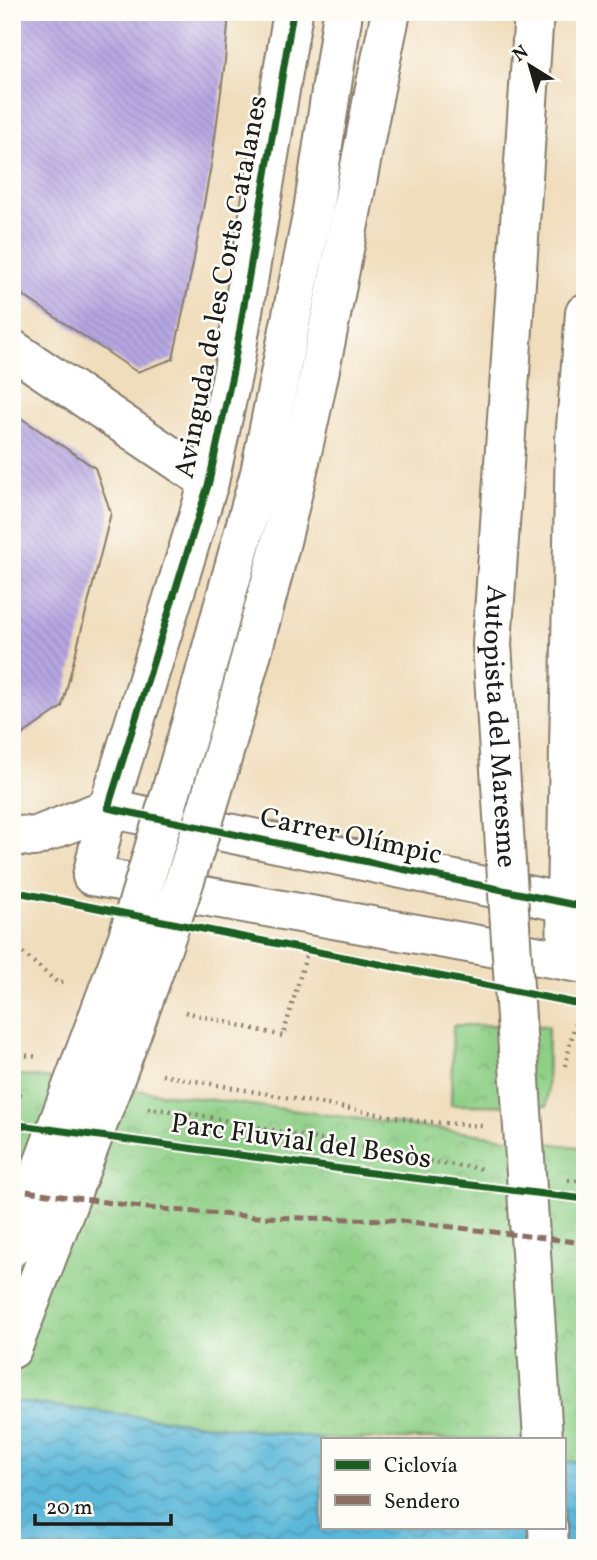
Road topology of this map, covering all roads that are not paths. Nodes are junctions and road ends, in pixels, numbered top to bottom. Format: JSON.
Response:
{"nodes":[{"id":1,"x":293,"y":12,"type":"edge"},
{"id":2,"x":343,"y":12,"type":"edge"},
{"id":3,"x":391,"y":12,"type":"edge"},
{"id":4,"x":534,"y":12,"type":"edge"},
{"id":5,"x":585,"y":313,"type":"edge"},
{"id":6,"x":12,"y":349,"type":"edge"},
{"id":7,"x":209,"y":481,"type":"junction"},
{"id":8,"x":224,"y":749,"type":"junction"},
{"id":9,"x":108,"y":808,"type":"junction"},
{"id":10,"x":12,"y":835,"type":"edge"},
{"id":11,"x":146,"y":873,"type":"junction"},
{"id":12,"x":575,"y":905,"type":"edge"},
{"id":13,"x":576,"y":962,"type":"edge"},
{"id":14,"x":12,"y":1247,"type":"edge"},
{"id":15,"x":12,"y":1349,"type":"edge"},
{"id":16,"x":543,"y":1438,"type":"edge"},
{"id":17,"x":548,"y":1528,"type":"edge"},
{"id":18,"x":549,"y":1548,"type":"edge"}],
"edges":[{"from":1,"to":7,"type":"main road","name":"Avinguda de les Corts Catalanes"},
{"from":2,"to":11,"type":"main road","bridge":true},
{"from":3,"to":8,"type":"main road","bridge":true},
{"from":4,"to":16,"type":"main road","name":"Autopista del Maresme","bridge":true},
{"from":5,"to":12,"type":"main road"},
{"from":6,"to":7,"type":"main road"},
{"from":7,"to":9,"type":"main road","name":"Avinguda de les Corts Catalanes"},
{"from":8,"to":11,"type":"main road","bridge":true},
{"from":8,"to":15,"type":"main road","bridge":true},
{"from":9,"to":10,"type":"main road"},
{"from":9,"to":12,"type":"main road","name":"Carrer Olímpic"},
{"from":9,"to":13,"type":"main road","name":"Avinguda de les Corts Catalanes"},
{"from":11,"to":14,"type":"main road","bridge":true},
{"from":12,"to":13,"type":"main road"},
{"from":17,"to":18,"type":"main road"}]}
